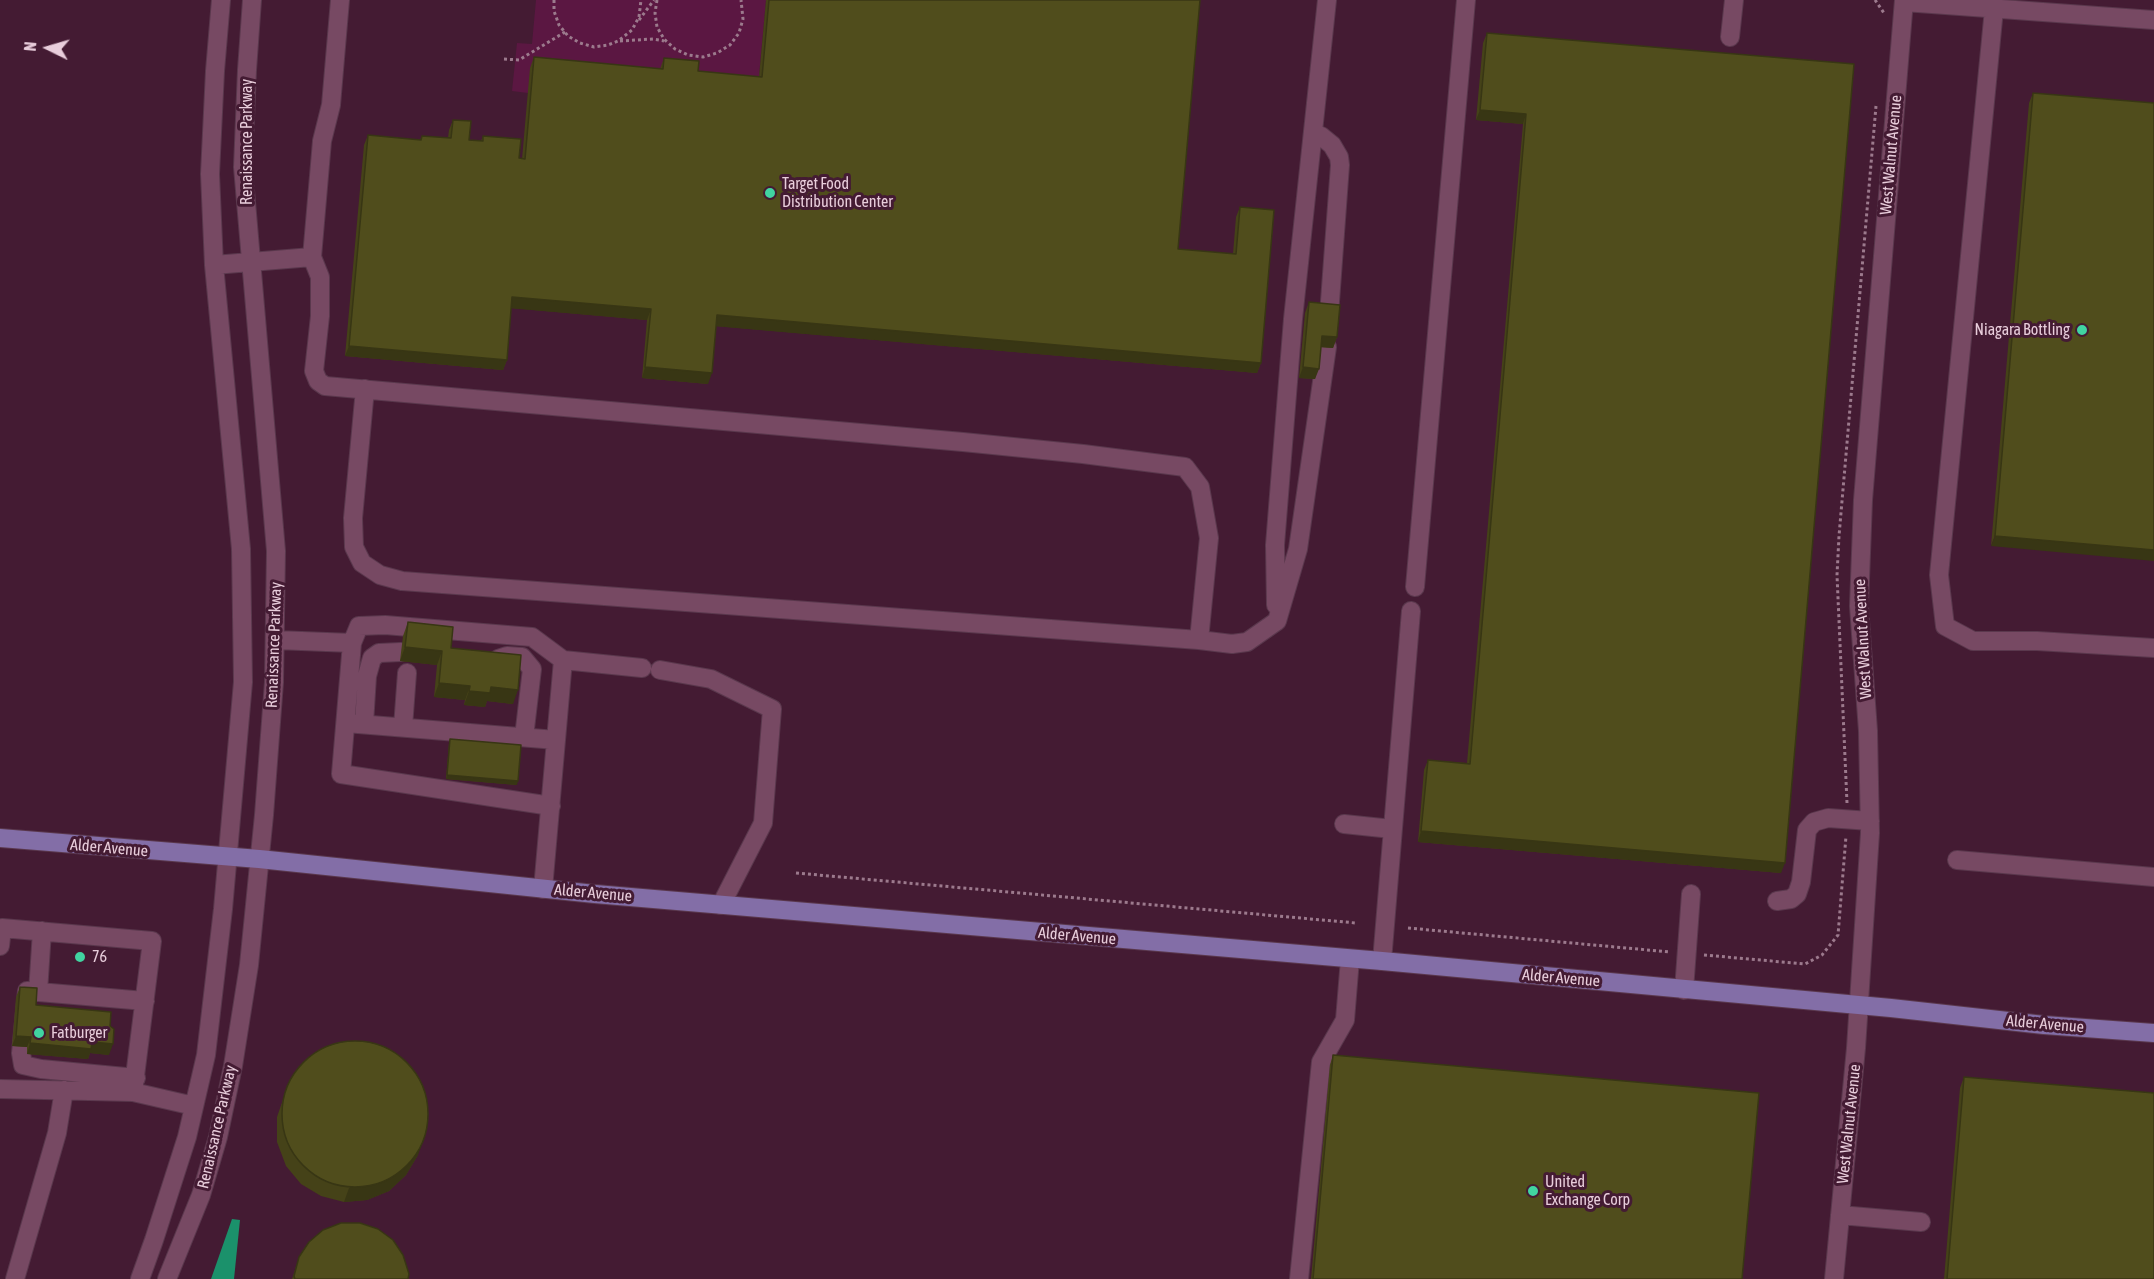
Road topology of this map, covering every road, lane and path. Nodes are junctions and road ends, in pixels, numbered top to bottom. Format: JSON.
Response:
{"nodes":[{"id":1,"x":221,"y":0,"type":"edge"},
{"id":2,"x":252,"y":0,"type":"edge"},
{"id":3,"x":340,"y":0,"type":"edge"},
{"id":4,"x":554,"y":0,"type":"edge"},
{"id":5,"x":641,"y":0,"type":"edge"},
{"id":6,"x":656,"y":0,"type":"edge"},
{"id":7,"x":741,"y":0,"type":"edge"},
{"id":8,"x":1327,"y":0,"type":"edge"},
{"id":9,"x":1466,"y":0,"type":"edge"},
{"id":10,"x":1734,"y":0,"type":"edge"},
{"id":11,"x":1904,"y":1,"type":"edge"},
{"id":12,"x":1994,"y":9,"type":"junction"},
{"id":13,"x":2154,"y":20,"type":"edge"},
{"id":14,"x":634,"y":26,"type":"junction"},
{"id":15,"x":565,"y":32,"type":"junction"},
{"id":16,"x":1730,"y":37,"type":"dead end"},
{"id":17,"x":618,"y":41,"type":"junction"},
{"id":18,"x":667,"y":42,"type":"junction"},
{"id":19,"x":504,"y":59,"type":"dead end"},
{"id":20,"x":1314,"y":134,"type":"junction"},
{"id":21,"x":312,"y":257,"type":"junction"},
{"id":22,"x":251,"y":263,"type":"junction"},
{"id":23,"x":214,"y":265,"type":"junction"},
{"id":24,"x":1329,"y":315,"type":"edge"},
{"id":25,"x":1327,"y":347,"type":"edge"},
{"id":26,"x":365,"y":389,"type":"junction"},
{"id":27,"x":1415,"y":586,"type":"dead end"},
{"id":28,"x":1411,"y":611,"type":"dead end"},
{"id":29,"x":1277,"y":621,"type":"junction"},
{"id":30,"x":276,"y":640,"type":"junction"},
{"id":31,"x":1199,"y":640,"type":"junction"},
{"id":32,"x":352,"y":643,"type":"junction"},
{"id":33,"x":2154,"y":648,"type":"edge"},
{"id":34,"x":401,"y":652,"type":"dead end"},
{"id":35,"x":477,"y":658,"type":"edge"},
{"id":36,"x":563,"y":660,"type":"junction"},
{"id":37,"x":642,"y":668,"type":"dead end"},
{"id":38,"x":660,"y":670,"type":"dead end"},
{"id":39,"x":407,"y":674,"type":"dead end"},
{"id":40,"x":355,"y":724,"type":"junction"},
{"id":41,"x":403,"y":727,"type":"junction"},
{"id":42,"x":524,"y":737,"type":"junction"},
{"id":43,"x":556,"y":740,"type":"junction"},
{"id":44,"x":551,"y":806,"type":"junction"},
{"id":45,"x":1870,"y":821,"type":"junction"},
{"id":46,"x":1344,"y":824,"type":"dead end"},
{"id":47,"x":1392,"y":829,"type":"junction"},
{"id":48,"x":0,"y":838,"type":"edge"},
{"id":49,"x":228,"y":857,"type":"junction"},
{"id":50,"x":259,"y":859,"type":"junction"},
{"id":51,"x":1958,"y":860,"type":"dead end"},
{"id":52,"x":796,"y":873,"type":"dead end"},
{"id":53,"x":2154,"y":877,"type":"edge"},
{"id":54,"x":543,"y":888,"type":"junction"},
{"id":55,"x":1691,"y":894,"type":"dead end"},
{"id":56,"x":1777,"y":901,"type":"dead end"},
{"id":57,"x":721,"y":905,"type":"junction"},
{"id":58,"x":1356,"y":923,"type":"dead end"},
{"id":59,"x":1408,"y":928,"type":"dead end"},
{"id":60,"x":42,"y":931,"type":"junction"},
{"id":61,"x":0,"y":946,"type":"edge"},
{"id":62,"x":1686,"y":953,"type":"junction"},
{"id":63,"x":1822,"y":955,"type":"dead end"},
{"id":64,"x":1350,"y":959,"type":"junction"},
{"id":65,"x":1382,"y":961,"type":"junction"},
{"id":66,"x":1684,"y":990,"type":"junction"},
{"id":67,"x":33,"y":991,"type":"junction"},
{"id":68,"x":145,"y":1001,"type":"junction"},
{"id":69,"x":1859,"y":1005,"type":"junction"},
{"id":70,"x":2154,"y":1033,"type":"edge"},
{"id":71,"x":135,"y":1085,"type":"junction"},
{"id":72,"x":0,"y":1089,"type":"edge"},
{"id":73,"x":64,"y":1090,"type":"junction"},
{"id":74,"x":194,"y":1106,"type":"junction"},
{"id":75,"x":1840,"y":1215,"type":"junction"},
{"id":76,"x":1921,"y":1222,"type":"dead end"},
{"id":77,"x":15,"y":1279,"type":"edge"},
{"id":78,"x":140,"y":1279,"type":"edge"},
{"id":79,"x":167,"y":1279,"type":"edge"},
{"id":80,"x":1299,"y":1279,"type":"edge"},
{"id":81,"x":1834,"y":1279,"type":"edge"}],
"edges":[{"from":1,"to":23,"type":"street","name":"Renaissance Parkway"},
{"from":2,"to":22,"type":"street","name":"Renaissance Parkway"},
{"from":3,"to":21,"type":"street"},
{"from":4,"to":15,"type":"path"},
{"from":5,"to":14,"type":"path"},
{"from":6,"to":14,"type":"path"},
{"from":6,"to":18,"type":"path"},
{"from":7,"to":18,"type":"path"},
{"from":8,"to":20,"type":"street"},
{"from":9,"to":27,"type":"street"},
{"from":10,"to":16,"type":"street"},
{"from":11,"to":12,"type":"street"},
{"from":11,"to":45,"type":"street","name":"West Walnut Avenue"},
{"from":12,"to":13,"type":"street"},
{"from":12,"to":33,"type":"street"},
{"from":14,"to":17,"type":"path"},
{"from":15,"to":17,"type":"path"},
{"from":15,"to":19,"type":"path"},
{"from":17,"to":18,"type":"path"},
{"from":20,"to":24,"type":"street"},
{"from":20,"to":29,"type":"street"},
{"from":21,"to":22,"type":"street"},
{"from":21,"to":26,"type":"street"},
{"from":22,"to":23,"type":"street"},
{"from":22,"to":30,"type":"street","name":"Renaissance Parkway"},
{"from":23,"to":49,"type":"street","name":"Renaissance Parkway"},
{"from":25,"to":29,"type":"street"},
{"from":26,"to":31,"type":"street"},
{"from":26,"to":31,"type":"street"},
{"from":28,"to":47,"type":"street"},
{"from":29,"to":31,"type":"street"},
{"from":30,"to":32,"type":"street"},
{"from":30,"to":50,"type":"street","name":"Renaissance Parkway"},
{"from":32,"to":36,"type":"street"},
{"from":32,"to":40,"type":"street"},
{"from":34,"to":40,"type":"street"},
{"from":35,"to":42,"type":"street"},
{"from":36,"to":37,"type":"street"},
{"from":36,"to":43,"type":"street"},
{"from":38,"to":57,"type":"street"},
{"from":39,"to":41,"type":"street"},
{"from":40,"to":41,"type":"street"},
{"from":40,"to":44,"type":"street"},
{"from":41,"to":42,"type":"street"},
{"from":42,"to":43,"type":"street"},
{"from":43,"to":44,"type":"street"},
{"from":44,"to":54,"type":"street"},
{"from":45,"to":56,"type":"street"},
{"from":45,"to":69,"type":"street","name":"West Walnut Avenue"},
{"from":46,"to":47,"type":"street"},
{"from":47,"to":65,"type":"street"},
{"from":48,"to":49,"type":"main road","name":"Alder Avenue"},
{"from":49,"to":50,"type":"main road","name":"Alder Avenue"},
{"from":49,"to":74,"type":"street","name":"Renaissance Parkway"},
{"from":50,"to":54,"type":"main road","name":"Alder Avenue"},
{"from":50,"to":79,"type":"street","name":"Renaissance Parkway"},
{"from":51,"to":53,"type":"street"},
{"from":52,"to":58,"type":"path"},
{"from":54,"to":57,"type":"main road","name":"Alder Avenue"},
{"from":55,"to":62,"type":"street"},
{"from":57,"to":64,"type":"main road","name":"Alder Avenue"},
{"from":59,"to":62,"type":"path"},
{"from":60,"to":61,"type":"street"},
{"from":60,"to":67,"type":"street"},
{"from":60,"to":68,"type":"street"},
{"from":62,"to":63,"type":"path"},
{"from":62,"to":66,"type":"street"},
{"from":64,"to":65,"type":"main road","name":"Alder Avenue"},
{"from":64,"to":80,"type":"street"},
{"from":65,"to":66,"type":"main road","name":"Alder Avenue"},
{"from":66,"to":69,"type":"main road","name":"Alder Avenue"},
{"from":67,"to":68,"type":"street"},
{"from":67,"to":71,"type":"street"},
{"from":68,"to":71,"type":"street"},
{"from":69,"to":70,"type":"main road","name":"Alder Avenue"},
{"from":69,"to":75,"type":"street","name":"West Walnut Avenue"},
{"from":71,"to":73,"type":"street"},
{"from":71,"to":74,"type":"street"},
{"from":72,"to":73,"type":"street"},
{"from":73,"to":77,"type":"street"},
{"from":74,"to":78,"type":"street","name":"Renaissance Parkway"},
{"from":75,"to":76,"type":"street"},
{"from":75,"to":81,"type":"street","name":"West Walnut Avenue"}]}
